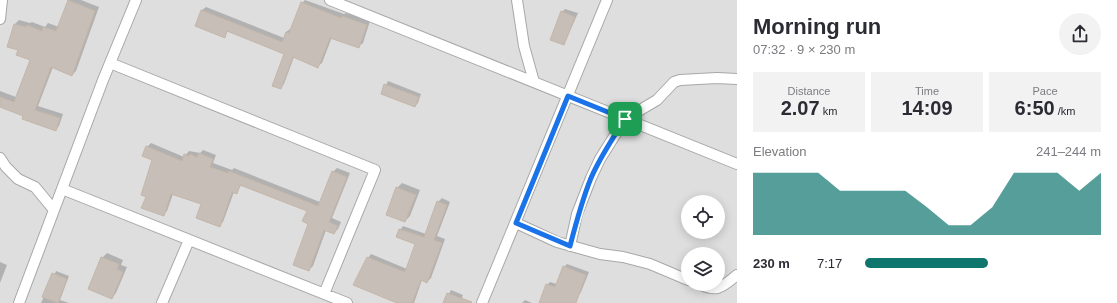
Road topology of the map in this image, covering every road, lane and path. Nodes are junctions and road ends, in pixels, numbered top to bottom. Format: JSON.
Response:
{"nodes":[{"id":1,"x":2,"y":0,"type":"edge"},
{"id":2,"x":136,"y":0,"type":"edge"},
{"id":3,"x":330,"y":0,"type":"edge"},
{"id":4,"x":517,"y":0,"type":"edge"},
{"id":5,"x":606,"y":0,"type":"edge"},
{"id":6,"x":0,"y":19,"type":"edge"},
{"id":7,"x":110,"y":63,"type":"junction"},
{"id":8,"x":737,"y":79,"type":"edge"},
{"id":9,"x":534,"y":82,"type":"junction"},
{"id":10,"x":568,"y":96,"type":"junction"},
{"id":11,"x":625,"y":119,"type":"junction"},
{"id":12,"x":0,"y":158,"type":"edge"},
{"id":13,"x":737,"y":164,"type":"edge"},
{"id":14,"x":62,"y":189,"type":"junction"},
{"id":15,"x":54,"y":210,"type":"junction"},
{"id":16,"x":516,"y":223,"type":"junction"},
{"id":17,"x":189,"y":240,"type":"junction"},
{"id":18,"x":570,"y":246,"type":"junction"},
{"id":19,"x":737,"y":274,"type":"edge"},
{"id":20,"x":681,"y":277,"type":"edge"},
{"id":21,"x":725,"y":284,"type":"edge"},
{"id":22,"x":324,"y":294,"type":"junction"},
{"id":23,"x":19,"y":303,"type":"edge"},
{"id":24,"x":162,"y":303,"type":"edge"},
{"id":25,"x":347,"y":303,"type":"edge"},
{"id":26,"x":482,"y":303,"type":"edge"}],
"edges":[{"from":1,"to":6,"type":"street"},
{"from":2,"to":7,"type":"street"},
{"from":3,"to":9,"type":"street"},
{"from":4,"to":9,"type":"street"},
{"from":5,"to":10,"type":"street"},
{"from":7,"to":14,"type":"street"},
{"from":7,"to":22,"type":"street"},
{"from":8,"to":11,"type":"street"},
{"from":9,"to":10,"type":"street"},
{"from":10,"to":11,"type":"street"},
{"from":10,"to":16,"type":"street"},
{"from":11,"to":13,"type":"street"},
{"from":11,"to":18,"type":"street"},
{"from":12,"to":15,"type":"street"},
{"from":14,"to":15,"type":"street"},
{"from":14,"to":17,"type":"street"},
{"from":15,"to":23,"type":"street"},
{"from":16,"to":18,"type":"street"},
{"from":16,"to":26,"type":"street"},
{"from":17,"to":22,"type":"street"},
{"from":17,"to":24,"type":"street"},
{"from":18,"to":20,"type":"street"},
{"from":19,"to":21,"type":"street"},
{"from":22,"to":25,"type":"street"}]}
